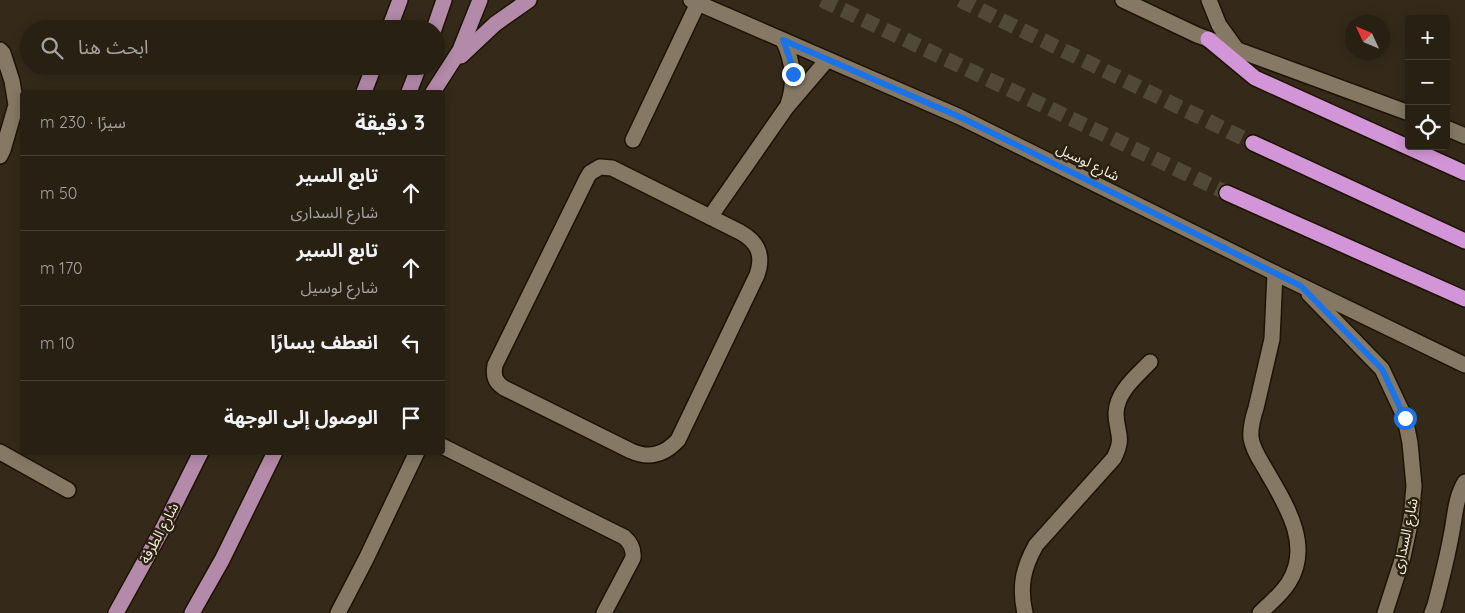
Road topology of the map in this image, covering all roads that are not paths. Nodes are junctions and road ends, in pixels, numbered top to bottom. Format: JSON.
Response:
{"nodes":[{"id":1,"x":444,"y":0,"type":"edge"},
{"id":2,"x":480,"y":0,"type":"edge"},
{"id":3,"x":529,"y":0,"type":"edge"},
{"id":4,"x":1123,"y":0,"type":"edge"},
{"id":5,"x":1209,"y":0,"type":"edge"},
{"id":6,"x":695,"y":2,"type":"edge"},
{"id":7,"x":396,"y":4,"type":"edge"},
{"id":8,"x":392,"y":20,"type":"edge"},
{"id":9,"x":437,"y":20,"type":"edge"},
{"id":10,"x":783,"y":40,"type":"junction"},
{"id":11,"x":1208,"y":40,"type":"junction"},
{"id":12,"x":0,"y":50,"type":"edge"},
{"id":13,"x":1238,"y":50,"type":"junction"},
{"id":14,"x":827,"y":60,"type":"junction"},
{"id":15,"x":452,"y":63,"type":"junction"},
{"id":16,"x":445,"y":74,"type":"edge"},
{"id":17,"x":371,"y":75,"type":"edge"},
{"id":18,"x":416,"y":75,"type":"edge"},
{"id":19,"x":444,"y":75,"type":"edge"},
{"id":20,"x":365,"y":90,"type":"edge"},
{"id":21,"x":410,"y":90,"type":"edge"},
{"id":22,"x":434,"y":90,"type":"edge"},
{"id":23,"x":786,"y":108,"type":"junction"},
{"id":24,"x":1405,"y":111,"type":"edge"},
{"id":25,"x":1450,"y":130,"type":"edge"},
{"id":26,"x":1465,"y":136,"type":"edge"},
{"id":27,"x":634,"y":140,"type":"dead end"},
{"id":28,"x":1253,"y":143,"type":"tunnel mouth"},
{"id":29,"x":0,"y":156,"type":"edge"},
{"id":30,"x":1465,"y":173,"type":"edge"},
{"id":31,"x":1227,"y":193,"type":"tunnel mouth"},
{"id":32,"x":710,"y":217,"type":"junction"},
{"id":33,"x":1465,"y":240,"type":"edge"},
{"id":34,"x":1275,"y":273,"type":"junction"},
{"id":35,"x":1301,"y":286,"type":"junction"},
{"id":36,"x":1465,"y":299,"type":"edge"},
{"id":37,"x":1150,"y":362,"type":"dead end"},
{"id":38,"x":1465,"y":365,"type":"edge"},
{"id":39,"x":445,"y":448,"type":"edge"},
{"id":40,"x":0,"y":452,"type":"edge"},
{"id":41,"x":200,"y":455,"type":"edge"},
{"id":42,"x":274,"y":455,"type":"edge"},
{"id":43,"x":416,"y":455,"type":"edge"},
{"id":44,"x":1465,"y":482,"type":"edge"},
{"id":45,"x":68,"y":490,"type":"dead end"},
{"id":46,"x":116,"y":613,"type":"edge"},
{"id":47,"x":192,"y":613,"type":"edge"},
{"id":48,"x":338,"y":613,"type":"edge"},
{"id":49,"x":604,"y":613,"type":"edge"},
{"id":50,"x":1025,"y":613,"type":"edge"},
{"id":51,"x":1260,"y":613,"type":"edge"},
{"id":52,"x":1385,"y":613,"type":"edge"},
{"id":53,"x":1432,"y":613,"type":"edge"}],
"edges":[{"from":1,"to":9,"type":"main road"},
{"from":2,"to":15,"type":"main road"},
{"from":3,"to":15,"type":"main road"},
{"from":4,"to":11,"type":"street"},
{"from":5,"to":13,"type":"street"},
{"from":6,"to":10,"type":"street","name":"شارع لوسيل"},
{"from":6,"to":27,"type":"street"},
{"from":7,"to":8,"type":"main road"},
{"from":10,"to":14,"type":"street","name":"شارع لوسيل"},
{"from":10,"to":23,"type":"street"},
{"from":11,"to":13,"type":"street"},
{"from":11,"to":30,"type":"highway"},
{"from":12,"to":29,"type":"street"},
{"from":13,"to":24,"type":"street"},
{"from":14,"to":23,"type":"street"},
{"from":14,"to":34,"type":"street","name":"شارع لوسيل"},
{"from":15,"to":16,"type":"main road"},
{"from":17,"to":20,"type":"main road"},
{"from":18,"to":21,"type":"main road"},
{"from":19,"to":22,"type":"main road"},
{"from":23,"to":32,"type":"street"},
{"from":25,"to":26,"type":"street"},
{"from":28,"to":33,"type":"highway"},
{"from":31,"to":36,"type":"highway"},
{"from":32,"to":32,"type":"street"},
{"from":34,"to":35,"type":"street","name":"شارع لوسيل"},
{"from":34,"to":51,"type":"street"},
{"from":35,"to":38,"type":"street","name":"شارع لوسيل"},
{"from":35,"to":52,"type":"street","name":"شارع السدارى"},
{"from":37,"to":50,"type":"street"},
{"from":39,"to":49,"type":"street"},
{"from":40,"to":45,"type":"street"},
{"from":41,"to":46,"type":"main road","name":"شارع الطرفة"},
{"from":42,"to":47,"type":"main road"},
{"from":43,"to":48,"type":"street"},
{"from":44,"to":53,"type":"street"}]}
